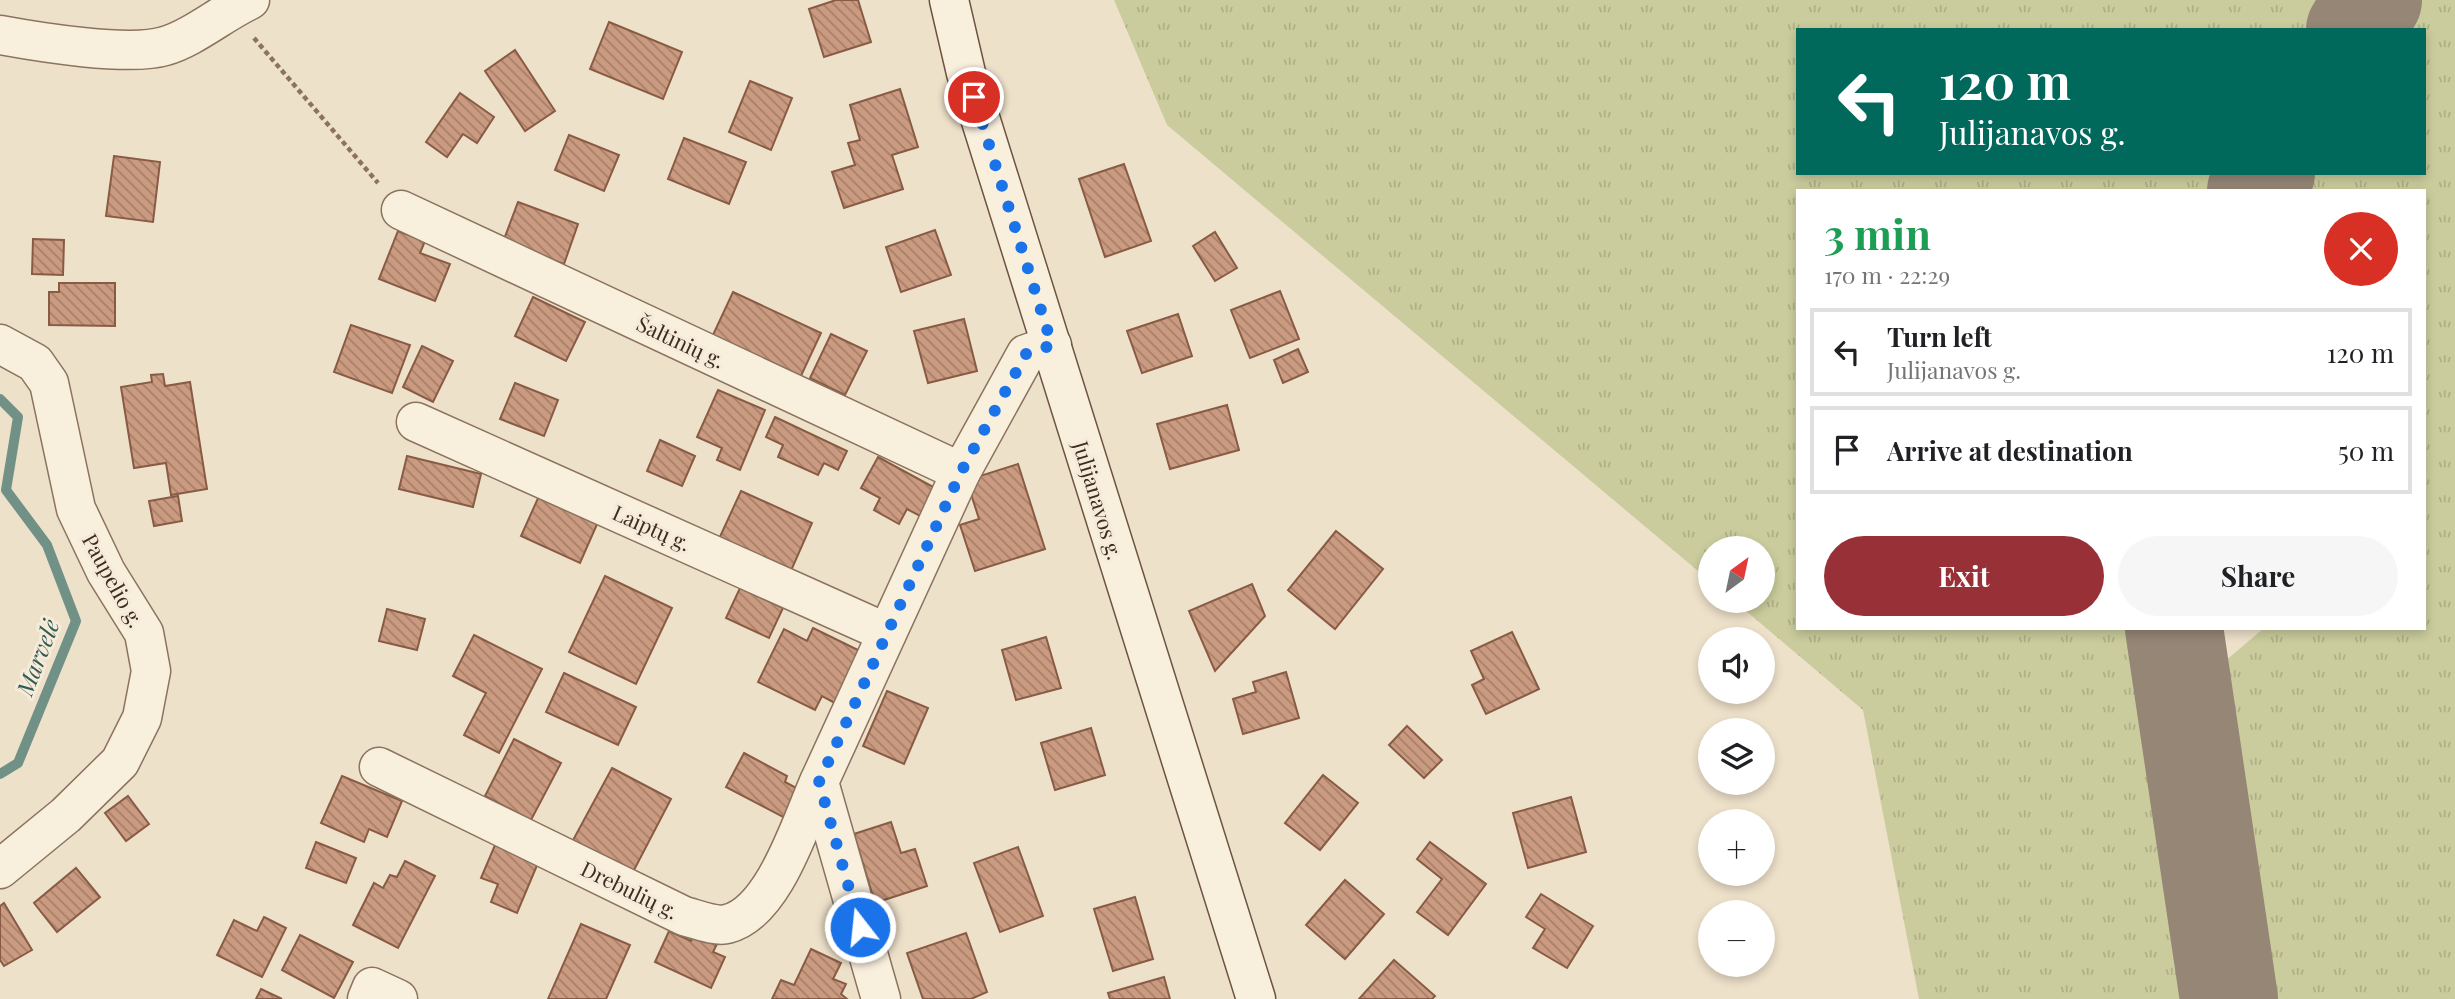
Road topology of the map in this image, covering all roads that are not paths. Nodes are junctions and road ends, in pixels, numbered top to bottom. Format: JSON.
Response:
{"nodes":[{"id":1,"x":949,"y":0,"type":"edge"},
{"id":2,"x":244,"y":2,"type":"edge"},
{"id":3,"x":0,"y":35,"type":"edge"},
{"id":4,"x":401,"y":210,"type":"road end"},
{"id":5,"x":0,"y":344,"type":"edge"},
{"id":6,"x":1052,"y":345,"type":"junction"},
{"id":7,"x":416,"y":422,"type":"dead end"},
{"id":8,"x":961,"y":472,"type":"junction"},
{"id":9,"x":887,"y":632,"type":"junction"},
{"id":10,"x":379,"y":767,"type":"dead end"},
{"id":11,"x":819,"y":782,"type":"junction"},
{"id":12,"x":0,"y":869,"type":"edge"},
{"id":13,"x":367,"y":999,"type":"edge"},
{"id":14,"x":398,"y":999,"type":"edge"},
{"id":15,"x":881,"y":999,"type":"edge"},
{"id":16,"x":1256,"y":999,"type":"edge"}],
"edges":[{"from":1,"to":6,"type":"street","name":"Julijanavos g."},
{"from":2,"to":3,"type":"street"},
{"from":4,"to":8,"type":"street","name":"Šaltinių g."},
{"from":5,"to":12,"type":"street","name":"Paupelio g."},
{"from":6,"to":8,"type":"street","name":"Drebulių g."},
{"from":6,"to":16,"type":"street","name":"Julijanavos g."},
{"from":7,"to":9,"type":"street","name":"Laiptų g."},
{"from":8,"to":9,"type":"street","name":"Drebulių g."},
{"from":9,"to":11,"type":"street","name":"Drebulių g."},
{"from":10,"to":11,"type":"street","name":"Drebulių g."},
{"from":11,"to":15,"type":"street"},
{"from":13,"to":14,"type":"street"}]}
